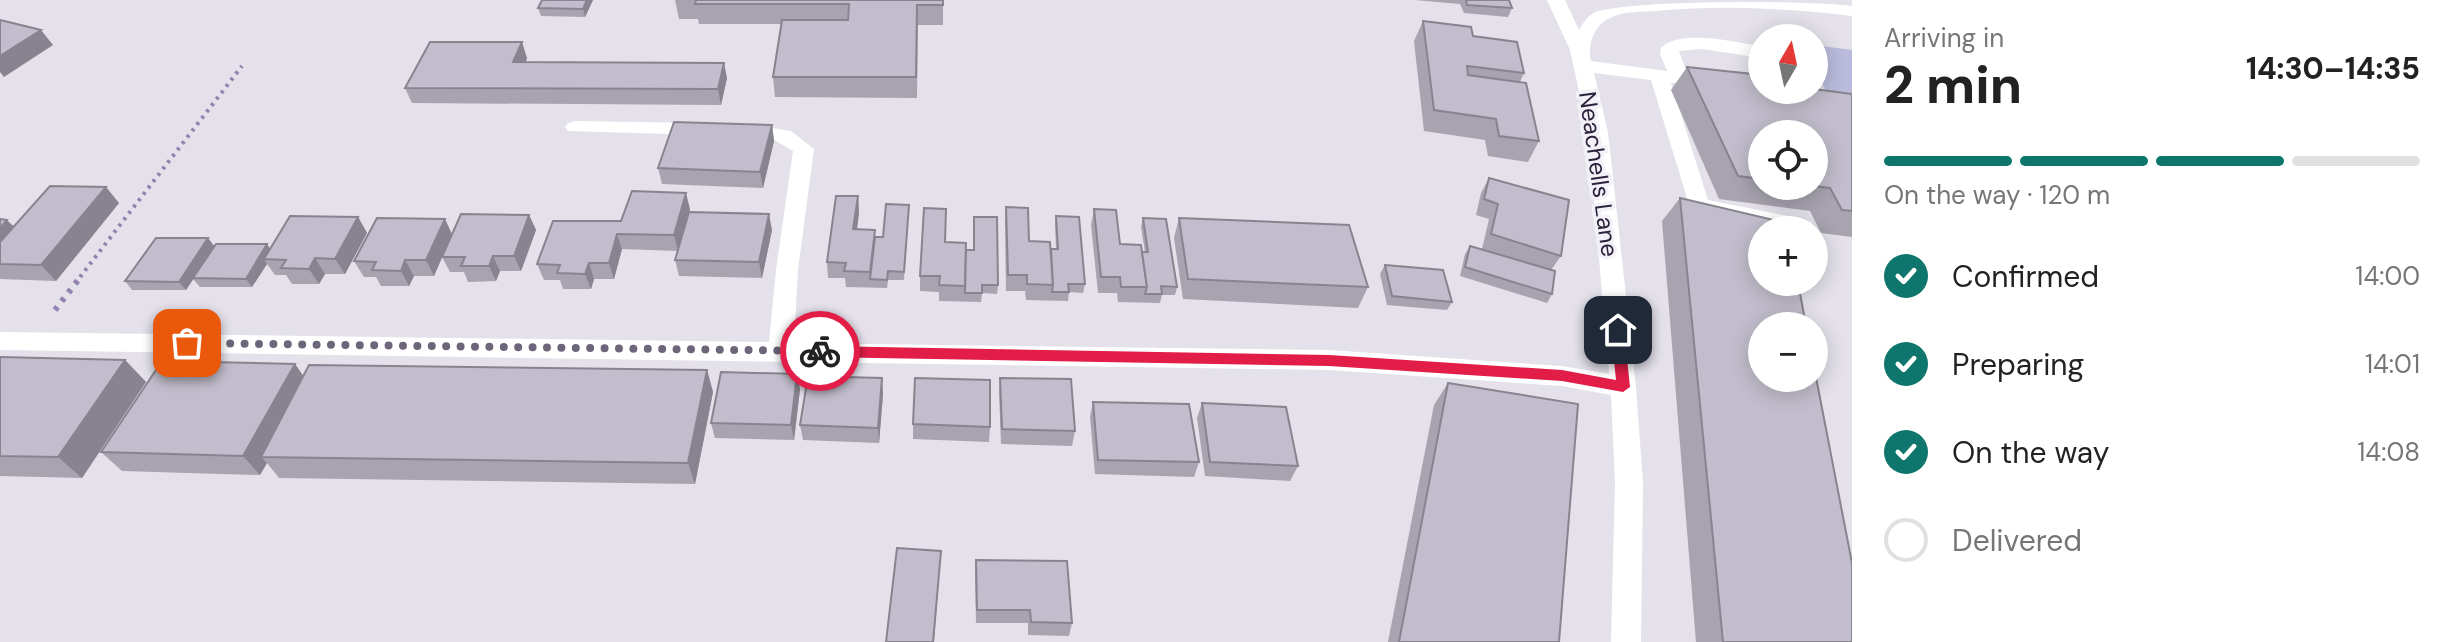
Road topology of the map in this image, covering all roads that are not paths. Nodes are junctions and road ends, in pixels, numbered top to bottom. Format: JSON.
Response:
{"nodes":[{"id":1,"x":1556,"y":0,"type":"edge"},
{"id":2,"x":1769,"y":0,"type":"edge"},
{"id":3,"x":1790,"y":3,"type":"junction"},
{"id":4,"x":1852,"y":11,"type":"edge"},
{"id":5,"x":1748,"y":50,"type":"edge"},
{"id":6,"x":1581,"y":58,"type":"junction"},
{"id":7,"x":1659,"y":76,"type":"junction"},
{"id":8,"x":575,"y":127,"type":"dead end"},
{"id":9,"x":1749,"y":216,"type":"edge"},
{"id":10,"x":0,"y":341,"type":"edge"},
{"id":11,"x":781,"y":351,"type":"junction"},
{"id":12,"x":1623,"y":387,"type":"junction"},
{"id":13,"x":1626,"y":642,"type":"edge"}],
"edges":[{"from":1,"to":6,"type":"street","name":"Neachells Lane"},
{"from":2,"to":3,"type":"street"},
{"from":3,"to":4,"type":"street"},
{"from":3,"to":6,"type":"street"},
{"from":5,"to":7,"type":"street"},
{"from":6,"to":7,"type":"street"},
{"from":6,"to":12,"type":"street","name":"Neachells Lane"},
{"from":7,"to":9,"type":"street"},
{"from":8,"to":11,"type":"street"},
{"from":10,"to":11,"type":"street"},
{"from":11,"to":12,"type":"street"},
{"from":12,"to":13,"type":"street","name":"Neachells Lane"}]}
